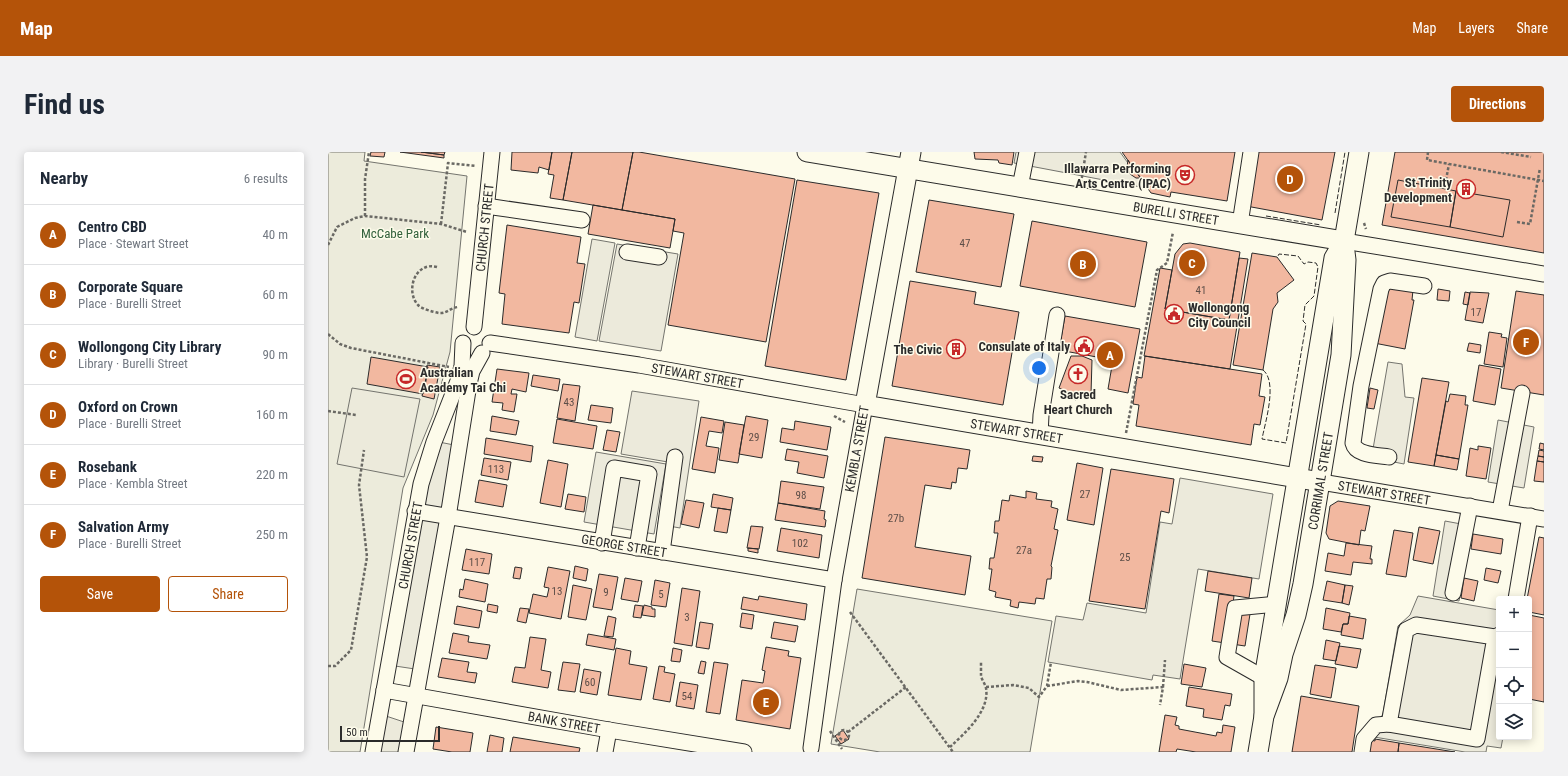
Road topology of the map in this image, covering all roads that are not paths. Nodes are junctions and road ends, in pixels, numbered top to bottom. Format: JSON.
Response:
{"nodes":[{"id":1,"x":492,"y":152,"type":"edge"},
{"id":2,"x":807,"y":152,"type":"edge"},
{"id":3,"x":1027,"y":152,"type":"edge"},
{"id":4,"x":1251,"y":152,"type":"edge"},
{"id":5,"x":1359,"y":152,"type":"edge"},
{"id":6,"x":910,"y":161,"type":"edge"},
{"id":7,"x":1020,"y":187,"type":"junction"},
{"id":8,"x":486,"y":206,"type":"junction"},
{"id":9,"x":582,"y":220,"type":"dead end"},
{"id":10,"x":1240,"y":224,"type":"junction"},
{"id":11,"x":1344,"y":240,"type":"junction"},
{"id":12,"x":627,"y":252,"type":"dead end"},
{"id":13,"x":659,"y":257,"type":"dead end"},
{"id":14,"x":1544,"y":274,"type":"edge"},
{"id":15,"x":1424,"y":286,"type":"dead end"},
{"id":16,"x":1057,"y":315,"type":"dead end"},
{"id":17,"x":474,"y":327,"type":"junction"},
{"id":18,"x":463,"y":343,"type":"junction"},
{"id":19,"x":486,"y":348,"type":"junction"},
{"id":20,"x":1522,"y":393,"type":"dead end"},
{"id":21,"x":865,"y":405,"type":"junction"},
{"id":22,"x":1040,"y":435,"type":"junction"},
{"id":23,"x":675,"y":457,"type":"dead end"},
{"id":24,"x":1389,"y":457,"type":"dead end"},
{"id":25,"x":1296,"y":478,"type":"junction"},
{"id":26,"x":1320,"y":482,"type":"junction"},
{"id":27,"x":1470,"y":506,"type":"junction"},
{"id":28,"x":415,"y":511,"type":"junction"},
{"id":29,"x":1500,"y":511,"type":"junction"},
{"id":30,"x":448,"y":517,"type":"junction"},
{"id":31,"x":1537,"y":517,"type":"edge"},
{"id":32,"x":602,"y":543,"type":"junction"},
{"id":33,"x":637,"y":548,"type":"junction"},
{"id":34,"x":662,"y":552,"type":"junction"},
{"id":35,"x":834,"y":580,"type":"junction"},
{"id":36,"x":1453,"y":593,"type":"dead end"},
{"id":37,"x":1517,"y":596,"type":"edge"},
{"id":38,"x":1277,"y":604,"type":"junction"},
{"id":39,"x":1496,"y":636,"type":"edge"},
{"id":40,"x":1496,"y":641,"type":"edge"},
{"id":41,"x":1264,"y":678,"type":"junction"},
{"id":42,"x":384,"y":690,"type":"junction"},
{"id":43,"x":416,"y":696,"type":"junction"},
{"id":44,"x":1264,"y":716,"type":"junction"},
{"id":45,"x":1389,"y":724,"type":"junction"},
{"id":46,"x":609,"y":730,"type":"junction"},
{"id":47,"x":809,"y":751,"type":"edge"},
{"id":48,"x":373,"y":752,"type":"edge"},
{"id":49,"x":406,"y":752,"type":"edge"},
{"id":50,"x":605,"y":752,"type":"edge"},
{"id":51,"x":744,"y":752,"type":"edge"},
{"id":52,"x":1258,"y":752,"type":"edge"},
{"id":53,"x":1362,"y":752,"type":"edge"}],
"edges":[{"from":1,"to":8,"type":"street","name":"CHURCH STREET"},
{"from":2,"to":6,"type":"main road","name":"BURELLI STREET"},
{"from":3,"to":7,"type":"street"},
{"from":4,"to":10,"type":"street"},
{"from":5,"to":11,"type":"main road","name":"CORRIMAL STREET"},
{"from":6,"to":7,"type":"main road","name":"BURELLI STREET"},
{"from":6,"to":21,"type":"main road","name":"KEMBLA STREET"},
{"from":7,"to":10,"type":"main road","name":"BURELLI STREET"},
{"from":8,"to":9,"type":"street"},
{"from":8,"to":17,"type":"street","name":"CHURCH STREET"},
{"from":10,"to":11,"type":"main road","name":"BURELLI STREET"},
{"from":11,"to":14,"type":"street","name":"BURELLI STREET"},
{"from":11,"to":25,"type":"main road","name":"CORRIMAL STREET"},
{"from":11,"to":26,"type":"main road","name":"CORRIMAL STREET"},
{"from":12,"to":13,"type":"street"},
{"from":15,"to":24,"type":"street"},
{"from":16,"to":22,"type":"street"},
{"from":17,"to":18,"type":"street"},
{"from":17,"to":19,"type":"street"},
{"from":18,"to":19,"type":"street"},
{"from":18,"to":28,"type":"street","name":"CHURCH STREET"},
{"from":19,"to":21,"type":"street","name":"STEWART STREET"},
{"from":19,"to":30,"type":"street"},
{"from":20,"to":29,"type":"street"},
{"from":21,"to":22,"type":"main road","name":"STEWART STREET"},
{"from":21,"to":35,"type":"street","name":"KEMBLA STREET"},
{"from":22,"to":25,"type":"main road","name":"STEWART STREET"},
{"from":23,"to":34,"type":"street"},
{"from":25,"to":26,"type":"main road","name":"STEWART STREET"},
{"from":25,"to":38,"type":"main road","name":"CORRIMAL STREET"},
{"from":26,"to":27,"type":"street","name":"STEWART STREET"},
{"from":26,"to":44,"type":"main road","name":"CORRIMAL STREET"},
{"from":27,"to":29,"type":"street","name":"STEWART STREET"},
{"from":27,"to":36,"type":"street"},
{"from":28,"to":30,"type":"street","name":"GEORGE STREET"},
{"from":28,"to":42,"type":"street","name":"CHURCH STREET"},
{"from":29,"to":31,"type":"street","name":"STEWART STREET"},
{"from":30,"to":32,"type":"street","name":"GEORGE STREET"},
{"from":30,"to":43,"type":"street"},
{"from":31,"to":37,"type":"street"},
{"from":32,"to":33,"type":"street","name":"GEORGE STREET"},
{"from":32,"to":33,"type":"street"},
{"from":33,"to":34,"type":"street","name":"GEORGE STREET"},
{"from":34,"to":35,"type":"street","name":"GEORGE STREET"},
{"from":35,"to":47,"type":"street","name":"KEMBLA STREET"},
{"from":38,"to":41,"type":"main road","name":"CORRIMAL STREET"},
{"from":38,"to":41,"type":"street"},
{"from":39,"to":45,"type":"street"},
{"from":40,"to":45,"type":"street"},
{"from":41,"to":44,"type":"main road","name":"CORRIMAL STREET"},
{"from":42,"to":43,"type":"street","name":"BANK STREET"},
{"from":42,"to":48,"type":"street","name":"CHURCH STREET"},
{"from":43,"to":46,"type":"street","name":"BANK STREET"},
{"from":43,"to":49,"type":"street"},
{"from":44,"to":52,"type":"main road","name":"CORRIMAL STREET"},
{"from":45,"to":53,"type":"street"},
{"from":46,"to":50,"type":"street"},
{"from":46,"to":51,"type":"street","name":"BANK STREET"}]}
